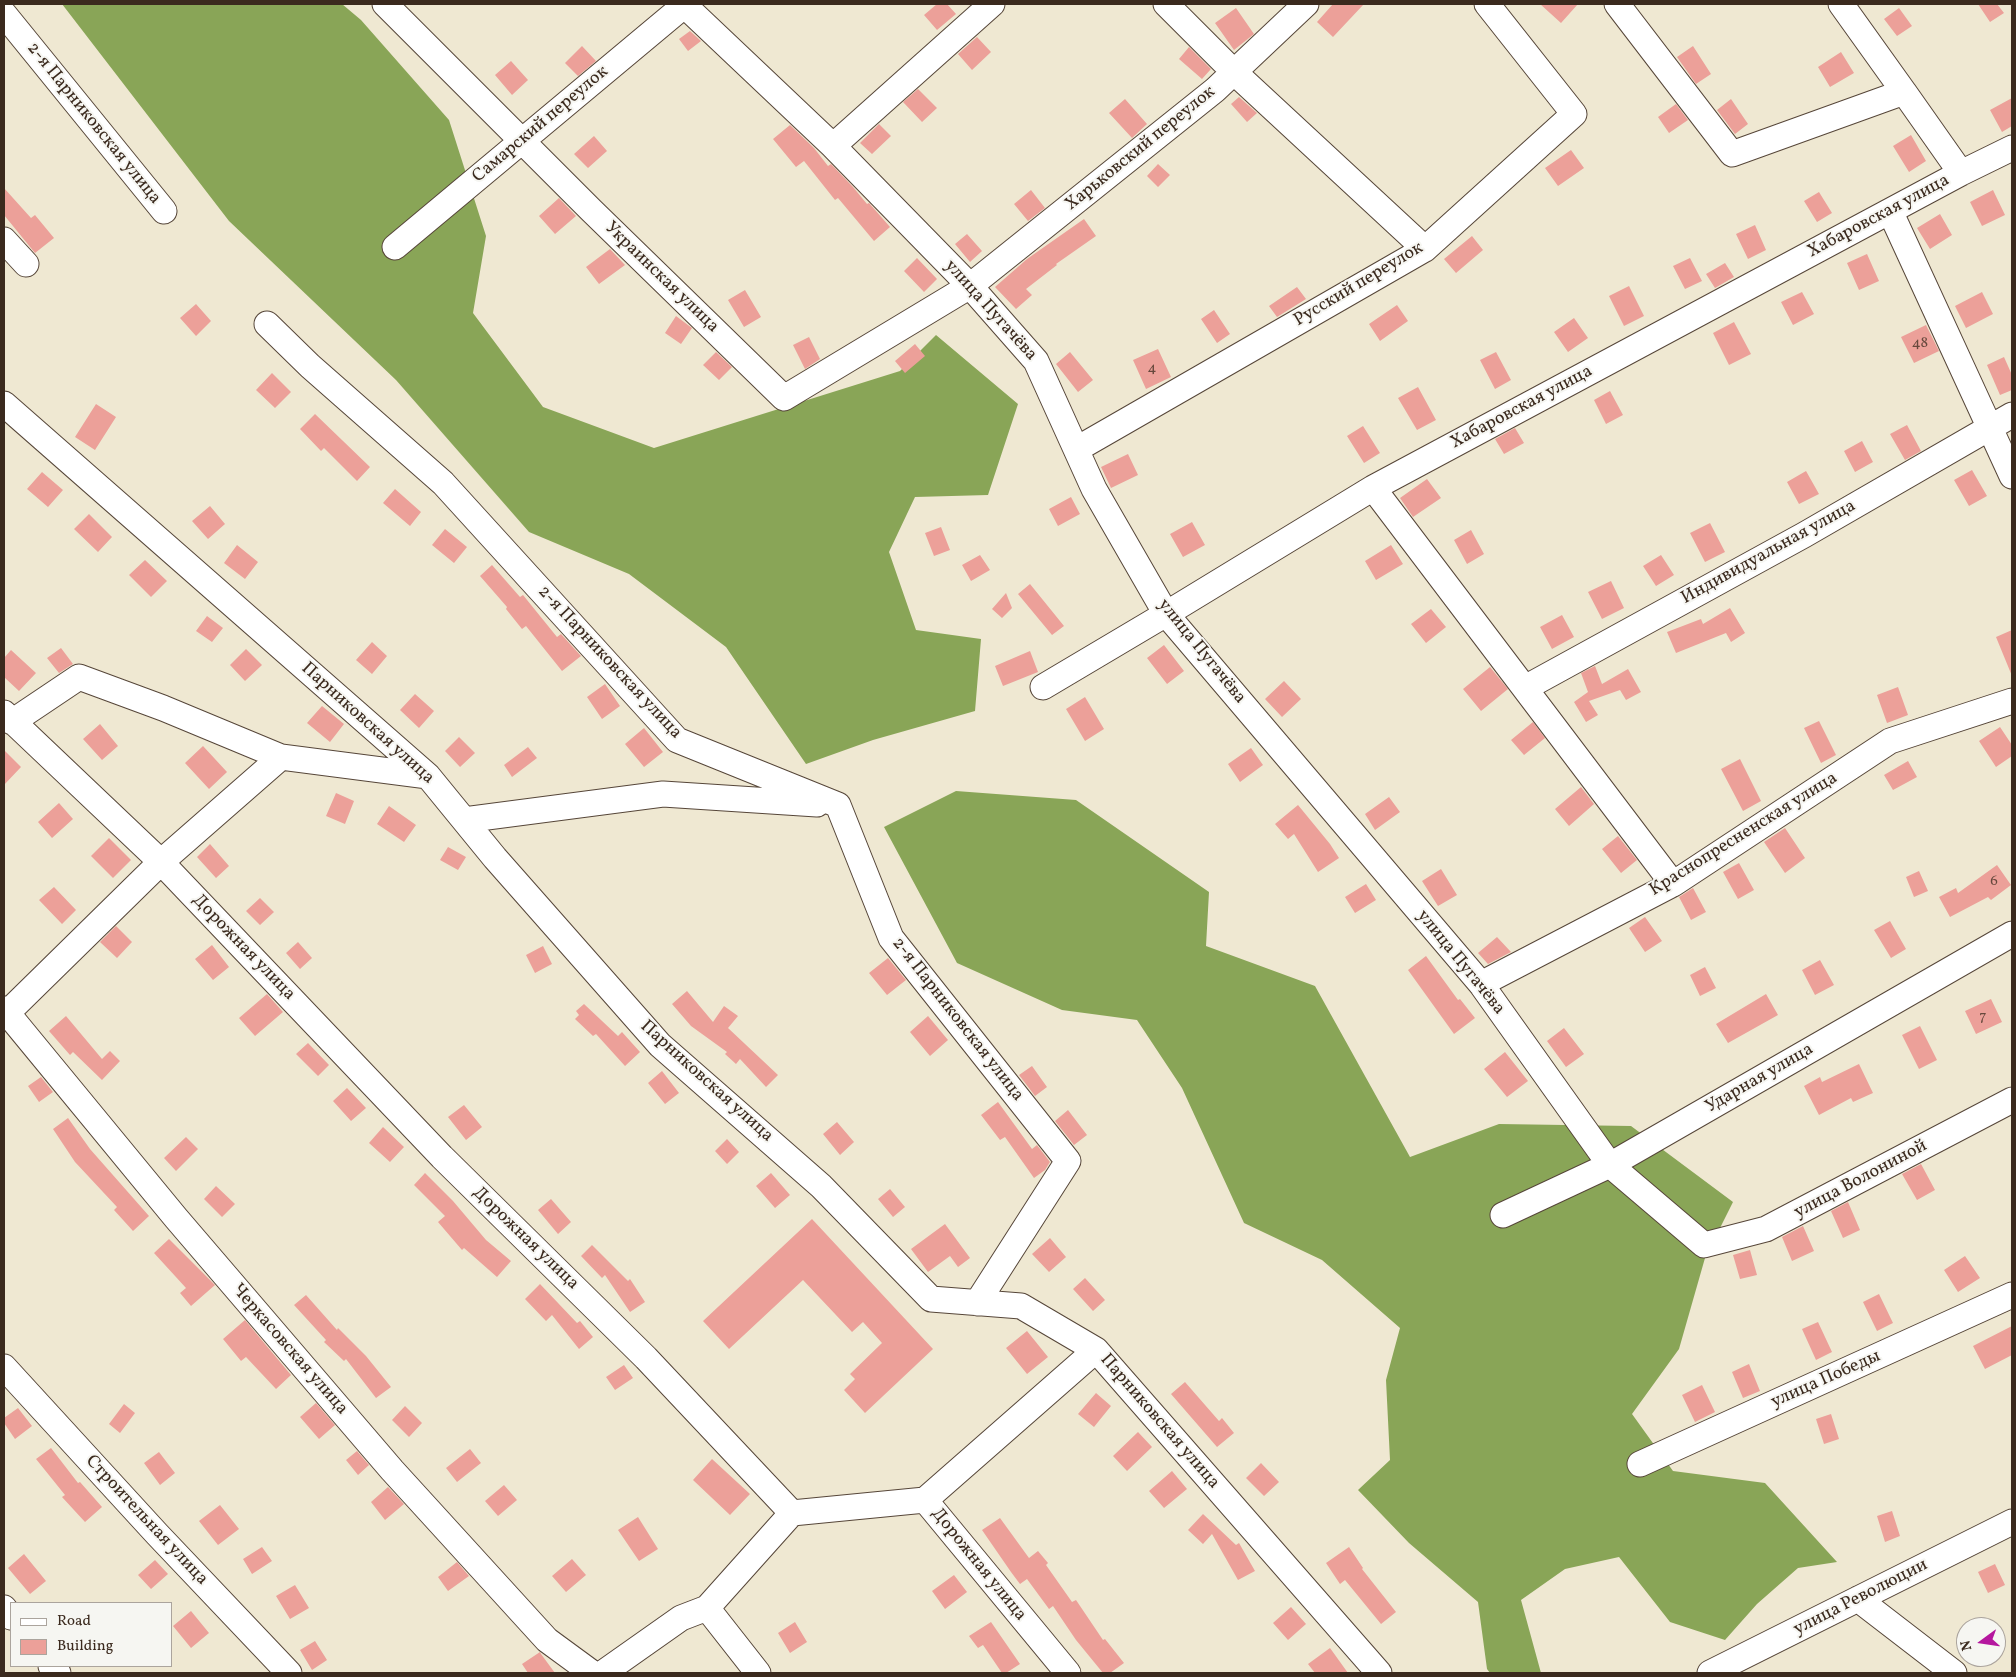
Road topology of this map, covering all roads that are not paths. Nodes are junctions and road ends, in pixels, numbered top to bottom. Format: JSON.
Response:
{"nodes":[{"id":1,"x":385,"y":4,"type":"edge"},
{"id":2,"x":684,"y":4,"type":"edge"},
{"id":3,"x":992,"y":4,"type":"edge"},
{"id":4,"x":1166,"y":4,"type":"edge"},
{"id":5,"x":1306,"y":4,"type":"edge"},
{"id":6,"x":1487,"y":4,"type":"edge"},
{"id":7,"x":1617,"y":4,"type":"edge"},
{"id":8,"x":1841,"y":4,"type":"edge"},
{"id":9,"x":4,"y":14,"type":"edge"},
{"id":10,"x":1234,"y":72,"type":"junction"},
{"id":11,"x":1904,"y":92,"type":"junction"},
{"id":12,"x":522,"y":141,"type":"junction"},
{"id":13,"x":832,"y":146,"type":"junction"},
{"id":14,"x":2012,"y":148,"type":"edge"},
{"id":15,"x":1961,"y":173,"type":"junction"},
{"id":16,"x":164,"y":211,"type":"dead end"},
{"id":17,"x":1890,"y":212,"type":"junction"},
{"id":18,"x":4,"y":240,"type":"edge"},
{"id":19,"x":395,"y":246,"type":"dead end"},
{"id":20,"x":1425,"y":249,"type":"junction"},
{"id":21,"x":26,"y":264,"type":"dead end"},
{"id":22,"x":970,"y":286,"type":"junction"},
{"id":23,"x":267,"y":324,"type":"dead end"},
{"id":24,"x":4,"y":404,"type":"edge"},
{"id":25,"x":2012,"y":415,"type":"edge"},
{"id":26,"x":1990,"y":428,"type":"junction"},
{"id":27,"x":1077,"y":449,"type":"junction"},
{"id":28,"x":2012,"y":476,"type":"edge"},
{"id":29,"x":1373,"y":488,"type":"junction"},
{"id":30,"x":1166,"y":614,"type":"junction"},
{"id":31,"x":1043,"y":687,"type":"dead end"},
{"id":32,"x":1524,"y":688,"type":"junction"},
{"id":33,"x":2012,"y":701,"type":"edge"},
{"id":34,"x":8,"y":718,"type":"edge"},
{"id":35,"x":281,"y":757,"type":"junction"},
{"id":36,"x":428,"y":776,"type":"junction"},
{"id":37,"x":838,"y":805,"type":"junction"},
{"id":38,"x":464,"y":820,"type":"junction"},
{"id":39,"x":161,"y":862,"type":"junction"},
{"id":40,"x":1673,"y":884,"type":"junction"},
{"id":41,"x":2012,"y":934,"type":"edge"},
{"id":42,"x":1481,"y":984,"type":"junction"},
{"id":43,"x":5,"y":1012,"type":"edge"},
{"id":44,"x":2012,"y":1100,"type":"edge"},
{"id":45,"x":1610,"y":1165,"type":"junction"},
{"id":46,"x":1503,"y":1215,"type":"dead end"},
{"id":47,"x":1704,"y":1245,"type":"joint"},
{"id":48,"x":2012,"y":1295,"type":"edge"},
{"id":49,"x":977,"y":1303,"type":"junction"},
{"id":50,"x":1096,"y":1350,"type":"junction"},
{"id":51,"x":4,"y":1366,"type":"edge"},
{"id":52,"x":1640,"y":1464,"type":"dead end"},
{"id":53,"x":925,"y":1500,"type":"junction"},
{"id":54,"x":792,"y":1513,"type":"junction"},
{"id":55,"x":2012,"y":1522,"type":"edge"},
{"id":56,"x":1858,"y":1600,"type":"junction"},
{"id":57,"x":707,"y":1608,"type":"junction"},
{"id":58,"x":289,"y":1673,"type":"edge"},
{"id":59,"x":592,"y":1673,"type":"edge"},
{"id":60,"x":604,"y":1673,"type":"edge"},
{"id":61,"x":758,"y":1673,"type":"edge"},
{"id":62,"x":1068,"y":1673,"type":"edge"},
{"id":63,"x":1379,"y":1673,"type":"edge"},
{"id":64,"x":1710,"y":1673,"type":"edge"},
{"id":65,"x":1954,"y":1673,"type":"edge"}],
"edges":[{"from":1,"to":12,"type":"street","name":"Украинская улица"},
{"from":2,"to":12,"type":"street","name":"Самарский переулок"},
{"from":2,"to":13,"type":"street","name":"улица Пугачёва"},
{"from":3,"to":13,"type":"street"},
{"from":4,"to":10,"type":"street"},
{"from":5,"to":10,"type":"street","name":"Харьковский переулок"},
{"from":6,"to":20,"type":"street","name":"Русский переулок"},
{"from":7,"to":11,"type":"street"},
{"from":8,"to":11,"type":"street"},
{"from":9,"to":16,"type":"street","name":"2-я Парниковская улица"},
{"from":10,"to":20,"type":"street"},
{"from":10,"to":22,"type":"street","name":"Харьковский переулок"},
{"from":11,"to":15,"type":"street"},
{"from":12,"to":19,"type":"street","name":"Самарский переулок"},
{"from":12,"to":22,"type":"street","name":"Украинская улица"},
{"from":13,"to":22,"type":"street","name":"улица Пугачёва"},
{"from":14,"to":15,"type":"street","name":"Хабаровская улица"},
{"from":15,"to":17,"type":"street","name":"Хабаровская улица"},
{"from":17,"to":26,"type":"street"},
{"from":17,"to":29,"type":"street","name":"Хабаровская улица"},
{"from":18,"to":21,"type":"street"},
{"from":20,"to":27,"type":"street","name":"Русский переулок"},
{"from":22,"to":27,"type":"street","name":"улица Пугачёва"},
{"from":23,"to":37,"type":"street","name":"2-я Парниковская улица"},
{"from":24,"to":36,"type":"street","name":"Парниковская улица"},
{"from":25,"to":26,"type":"street","name":"Индивидуальная улица"},
{"from":26,"to":28,"type":"street"},
{"from":26,"to":32,"type":"street","name":"Индивидуальная улица"},
{"from":27,"to":30,"type":"street","name":"улица Пугачёва"},
{"from":29,"to":30,"type":"street","name":"Хабаровская улица"},
{"from":29,"to":32,"type":"street"},
{"from":30,"to":31,"type":"street","name":"Хабаровская улица"},
{"from":30,"to":42,"type":"street","name":"улица Пугачёва"},
{"from":32,"to":40,"type":"street"},
{"from":33,"to":40,"type":"street","name":"Краснопресненская улица"},
{"from":34,"to":35,"type":"street"},
{"from":34,"to":39,"type":"street","name":"Дорожная улица"},
{"from":35,"to":36,"type":"street"},
{"from":35,"to":39,"type":"street"},
{"from":36,"to":38,"type":"street","name":"Парниковская улица"},
{"from":37,"to":38,"type":"street"},
{"from":37,"to":49,"type":"street","name":"2-я Парниковская улица"},
{"from":38,"to":49,"type":"street","name":"Парниковская улица"},
{"from":39,"to":43,"type":"street"},
{"from":39,"to":54,"type":"street","name":"Дорожная улица"},
{"from":40,"to":42,"type":"street","name":"Краснопресненская улица"},
{"from":41,"to":45,"type":"street","name":"Ударная улица"},
{"from":42,"to":45,"type":"street","name":"улица Пугачёва"},
{"from":43,"to":59,"type":"street","name":"Черкасовская улица"},
{"from":44,"to":47,"type":"street","name":"улица Волониной"},
{"from":45,"to":46,"type":"street","name":"Ударная улица"},
{"from":45,"to":47,"type":"street","name":"улица Пугачёва"},
{"from":48,"to":52,"type":"street","name":"улица Победы"},
{"from":49,"to":50,"type":"street","name":"Парниковская улица"},
{"from":50,"to":53,"type":"street"},
{"from":50,"to":63,"type":"street","name":"Парниковская улица"},
{"from":51,"to":58,"type":"street","name":"Строительная улица"},
{"from":53,"to":54,"type":"street","name":"Дорожная улица"},
{"from":53,"to":62,"type":"street","name":"Дорожная улица"},
{"from":54,"to":57,"type":"street"},
{"from":55,"to":56,"type":"street","name":"улица Революции"},
{"from":56,"to":64,"type":"street","name":"улица Революции"},
{"from":56,"to":65,"type":"street"},
{"from":57,"to":60,"type":"street"},
{"from":57,"to":61,"type":"street"}]}
